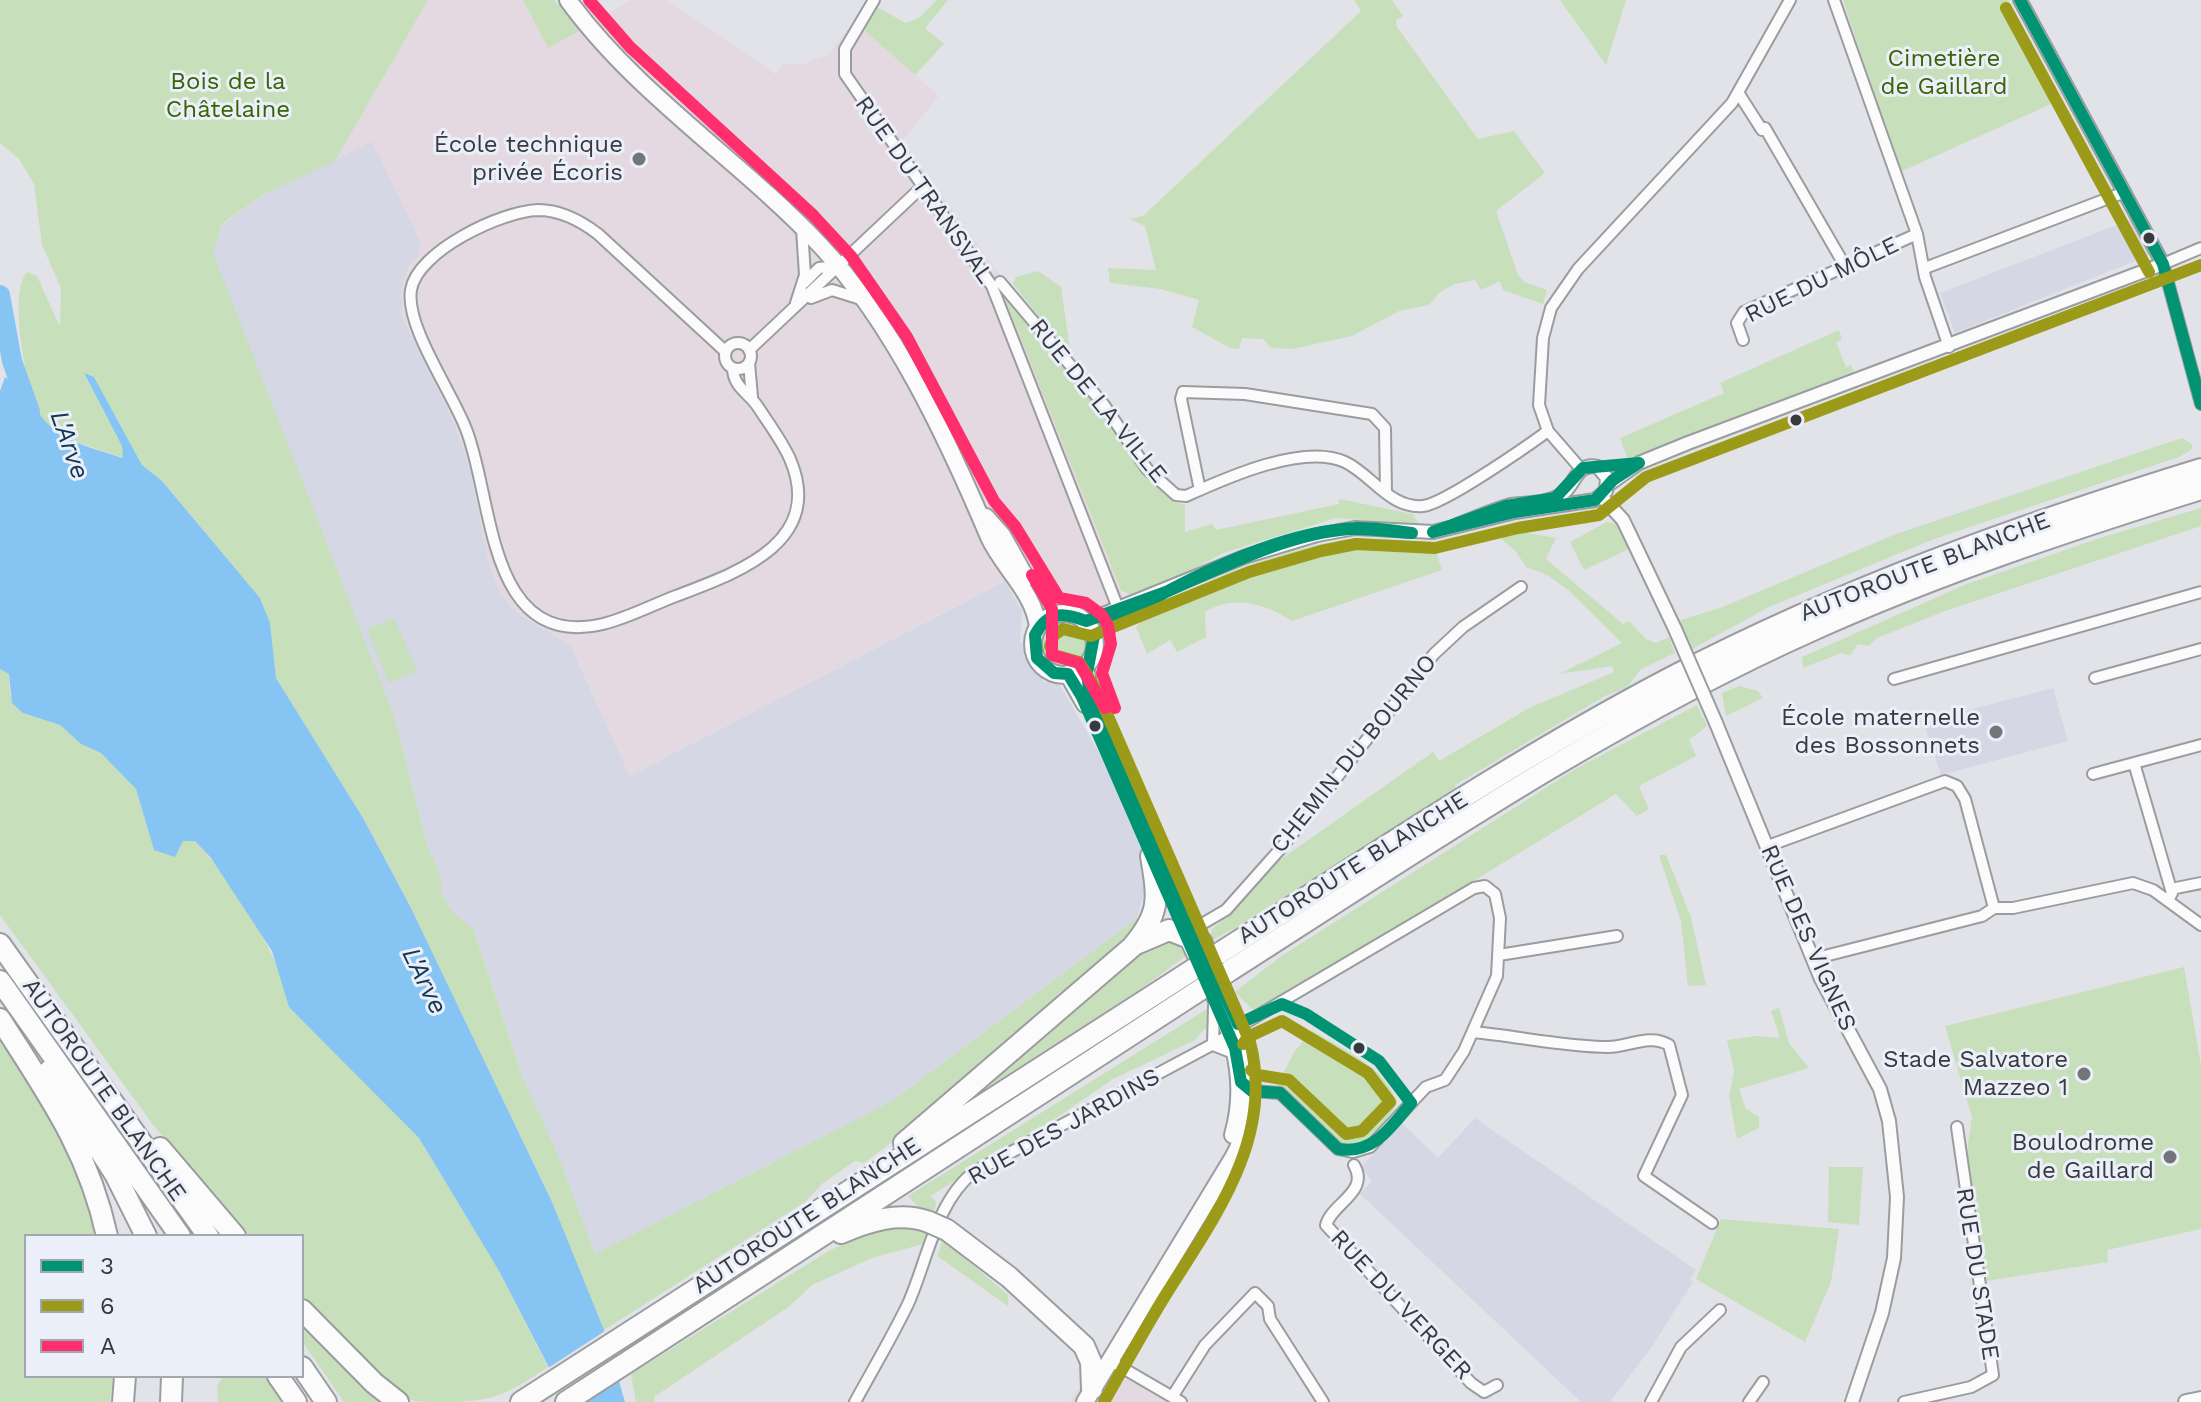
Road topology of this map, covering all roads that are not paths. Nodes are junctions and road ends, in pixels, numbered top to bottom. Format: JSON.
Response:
{"nodes":[{"id":1,"x":568,"y":0,"type":"edge"},
{"id":2,"x":874,"y":0,"type":"edge"},
{"id":3,"x":1790,"y":0,"type":"edge"},
{"id":4,"x":1834,"y":0,"type":"edge"},
{"id":5,"x":2020,"y":0,"type":"edge"},
{"id":6,"x":1739,"y":94,"type":"junction"},
{"id":7,"x":924,"y":185,"type":"junction"},
{"id":8,"x":2125,"y":192,"type":"junction"},
{"id":9,"x":802,"y":227,"type":"junction"},
{"id":10,"x":1917,"y":234,"type":"junction"},
{"id":11,"x":2201,"y":248,"type":"edge"},
{"id":12,"x":2163,"y":264,"type":"junction"},
{"id":13,"x":839,"y":266,"type":"junction"},
{"id":14,"x":1845,"y":266,"type":"junction"},
{"id":15,"x":1925,"y":268,"type":"junction"},
{"id":16,"x":1000,"y":282,"type":"dead end"},
{"id":17,"x":804,"y":283,"type":"junction"},
{"id":18,"x":865,"y":301,"type":"junction"},
{"id":19,"x":795,"y":308,"type":"junction"},
{"id":20,"x":1743,"y":340,"type":"dead end"},
{"id":21,"x":1949,"y":347,"type":"junction"},
{"id":22,"x":749,"y":350,"type":"junction"},
{"id":23,"x":726,"y":352,"type":"junction"},
{"id":24,"x":749,"y":363,"type":"junction"},
{"id":25,"x":733,"y":368,"type":"junction"},
{"id":26,"x":752,"y":397,"type":"junction"},
{"id":27,"x":2201,"y":404,"type":"edge"},
{"id":28,"x":1548,"y":431,"type":"junction"},
{"id":29,"x":1639,"y":463,"type":"junction"},
{"id":30,"x":1601,"y":469,"type":"junction"},
{"id":31,"x":2201,"y":469,"type":"edge"},
{"id":32,"x":1577,"y":475,"type":"junction"},
{"id":33,"x":2201,"y":489,"type":"edge"},
{"id":34,"x":1200,"y":490,"type":"junction"},
{"id":35,"x":1605,"y":490,"type":"junction"},
{"id":36,"x":1386,"y":493,"type":"junction"},
{"id":37,"x":1584,"y":499,"type":"junction"},
{"id":38,"x":981,"y":510,"type":"junction"},
{"id":39,"x":1457,"y":525,"type":"junction"},
{"id":40,"x":1521,"y":587,"type":"dead end"},
{"id":41,"x":1164,"y":592,"type":"junction"},
{"id":42,"x":2201,"y":592,"type":"edge"},
{"id":43,"x":1118,"y":608,"type":"junction"},
{"id":44,"x":1052,"y":615,"type":"junction"},
{"id":45,"x":1038,"y":627,"type":"junction"},
{"id":46,"x":1090,"y":628,"type":"junction"},
{"id":47,"x":2201,"y":649,"type":"edge"},
{"id":48,"x":1085,"y":666,"type":"junction"},
{"id":49,"x":1068,"y":674,"type":"junction"},
{"id":50,"x":2095,"y":678,"type":"dead end"},
{"id":51,"x":1894,"y":679,"type":"dead end"},
{"id":52,"x":2201,"y":745,"type":"edge"},
{"id":53,"x":2134,"y":763,"type":"junction"},
{"id":54,"x":2093,"y":774,"type":"dead end"},
{"id":55,"x":1768,"y":846,"type":"junction"},
{"id":56,"x":1151,"y":856,"type":"junction"},
{"id":57,"x":2201,"y":883,"type":"edge"},
{"id":58,"x":2169,"y":894,"type":"junction"},
{"id":59,"x":1994,"y":908,"type":"junction"},
{"id":60,"x":2201,"y":925,"type":"edge"},
{"id":61,"x":1617,"y":936,"type":"dead end"},
{"id":62,"x":0,"y":944,"type":"edge"},
{"id":63,"x":1132,"y":947,"type":"junction"},
{"id":64,"x":1206,"y":947,"type":"junction"},
{"id":65,"x":1499,"y":955,"type":"junction"},
{"id":66,"x":1813,"y":959,"type":"junction"},
{"id":67,"x":0,"y":981,"type":"edge"},
{"id":68,"x":1204,"y":984,"type":"junction"},
{"id":69,"x":0,"y":995,"type":"edge"},
{"id":70,"x":0,"y":1019,"type":"edge"},
{"id":71,"x":1236,"y":1030,"type":"junction"},
{"id":72,"x":1473,"y":1032,"type":"junction"},
{"id":73,"x":69,"y":1041,"type":"junction"},
{"id":74,"x":1213,"y":1045,"type":"junction"},
{"id":75,"x":1238,"y":1054,"type":"junction"},
{"id":76,"x":1252,"y":1088,"type":"junction"},
{"id":77,"x":1957,"y":1127,"type":"dead end"},
{"id":78,"x":1370,"y":1147,"type":"junction"},
{"id":79,"x":1338,"y":1149,"type":"junction"},
{"id":80,"x":1354,"y":1165,"type":"junction"},
{"id":81,"x":830,"y":1201,"type":"junction"},
{"id":82,"x":1712,"y":1223,"type":"dead end"},
{"id":83,"x":107,"y":1234,"type":"edge"},
{"id":84,"x":145,"y":1234,"type":"edge"},
{"id":85,"x":179,"y":1234,"type":"edge"},
{"id":86,"x":207,"y":1234,"type":"edge"},
{"id":87,"x":233,"y":1234,"type":"edge"},
{"id":88,"x":804,"y":1248,"type":"junction"},
{"id":89,"x":1720,"y":1310,"type":"dead end"},
{"id":90,"x":304,"y":1312,"type":"edge"},
{"id":91,"x":1109,"y":1360,"type":"junction"},
{"id":92,"x":304,"y":1370,"type":"edge"},
{"id":93,"x":125,"y":1378,"type":"edge"},
{"id":94,"x":172,"y":1378,"type":"edge"},
{"id":95,"x":279,"y":1378,"type":"edge"},
{"id":96,"x":1763,"y":1382,"type":"dead end"},
{"id":97,"x":1497,"y":1385,"type":"dead end"},
{"id":98,"x":1088,"y":1395,"type":"edge"},
{"id":99,"x":1177,"y":1399,"type":"edge"},
{"id":100,"x":2201,"y":1399,"type":"edge"},
{"id":101,"x":521,"y":1400,"type":"edge"},
{"id":102,"x":123,"y":1402,"type":"edge"},
{"id":103,"x":171,"y":1402,"type":"edge"},
{"id":104,"x":296,"y":1402,"type":"edge"},
{"id":105,"x":326,"y":1402,"type":"edge"},
{"id":106,"x":398,"y":1402,"type":"edge"},
{"id":107,"x":566,"y":1402,"type":"edge"},
{"id":108,"x":855,"y":1402,"type":"edge"},
{"id":109,"x":1323,"y":1402,"type":"edge"},
{"id":110,"x":1651,"y":1402,"type":"edge"},
{"id":111,"x":1749,"y":1402,"type":"edge"},
{"id":112,"x":1852,"y":1402,"type":"edge"},
{"id":113,"x":1904,"y":1402,"type":"edge"},
{"id":114,"x":2186,"y":1402,"type":"edge"}],
"edges":[{"from":1,"to":9,"type":"main road"},
{"from":2,"to":7,"type":"street","name":"RUE DU TRANSVAL"},
{"from":3,"to":6,"type":"street"},
{"from":4,"to":10,"type":"street"},
{"from":5,"to":8,"type":"street"},
{"from":6,"to":14,"type":"street"},
{"from":6,"to":28,"type":"street"},
{"from":7,"to":13,"type":"street"},
{"from":7,"to":43,"type":"street","name":"RUE DU TRANSVAL"},
{"from":8,"to":12,"type":"street"},
{"from":8,"to":15,"type":"street","name":"RUE DU MÔLE"},
{"from":9,"to":13,"type":"main road"},
{"from":9,"to":17,"type":"street"},
{"from":10,"to":14,"type":"street","name":"RUE DU MÔLE"},
{"from":10,"to":15,"type":"street","name":"RUE DU MÔLE"},
{"from":11,"to":12,"type":"street"},
{"from":12,"to":21,"type":"street"},
{"from":12,"to":27,"type":"street"},
{"from":13,"to":17,"type":"street"},
{"from":13,"to":18,"type":"main road"},
{"from":13,"to":19,"type":"street"},
{"from":14,"to":20,"type":"street","name":"RUE DU MÔLE"},
{"from":15,"to":21,"type":"street"},
{"from":16,"to":34,"type":"street","name":"RUE DE LA VILLE"},
{"from":17,"to":19,"type":"street"},
{"from":18,"to":19,"type":"street"},
{"from":18,"to":38,"type":"main road"},
{"from":19,"to":22,"type":"street"},
{"from":21,"to":29,"type":"street"},
{"from":22,"to":23,"type":"street"},
{"from":22,"to":24,"type":"street"},
{"from":23,"to":25,"type":"street"},
{"from":23,"to":26,"type":"street"},
{"from":24,"to":25,"type":"street"},
{"from":24,"to":26,"type":"street"},
{"from":25,"to":26,"type":"street"},
{"from":28,"to":32,"type":"street"},
{"from":28,"to":36,"type":"street","name":"RUE DE LA VILLE"},
{"from":29,"to":30,"type":"street"},
{"from":29,"to":35,"type":"street"},
{"from":30,"to":32,"type":"street"},
{"from":30,"to":35,"type":"street"},
{"from":31,"to":64,"type":"highway","name":"AUTOROUTE BLANCHE"},
{"from":32,"to":37,"type":"street"},
{"from":32,"to":39,"type":"street"},
{"from":33,"to":64,"type":"highway","name":"AUTOROUTE BLANCHE"},
{"from":34,"to":36,"type":"street","name":"RUE DE LA VILLE"},
{"from":34,"to":36,"type":"street"},
{"from":35,"to":37,"type":"street"},
{"from":35,"to":55,"type":"street","name":"RUE DES VIGNES","bridge":true},
{"from":37,"to":39,"type":"street"},
{"from":38,"to":44,"type":"main road"},
{"from":38,"to":45,"type":"main road"},
{"from":39,"to":41,"type":"street"},
{"from":40,"to":64,"type":"street","name":"CHEMIN DU BOURNO"},
{"from":41,"to":43,"type":"street"},
{"from":41,"to":46,"type":"street"},
{"from":42,"to":51,"type":"street"},
{"from":43,"to":46,"type":"street"},
{"from":44,"to":45,"type":"main road"},
{"from":44,"to":46,"type":"main road"},
{"from":45,"to":49,"type":"main road"},
{"from":46,"to":48,"type":"main road"},
{"from":47,"to":50,"type":"street"},
{"from":48,"to":49,"type":"main road"},
{"from":48,"to":64,"type":"main road"},
{"from":49,"to":56,"type":"main road"},
{"from":52,"to":53,"type":"street"},
{"from":53,"to":54,"type":"street"},
{"from":53,"to":58,"type":"street"},
{"from":55,"to":59,"type":"street"},
{"from":55,"to":66,"type":"street","name":"RUE DES VIGNES"},
{"from":56,"to":63,"type":"highway"},
{"from":56,"to":64,"type":"main road"},
{"from":57,"to":58,"type":"street"},
{"from":58,"to":59,"type":"street"},
{"from":58,"to":60,"type":"street"},
{"from":59,"to":66,"type":"street"},
{"from":61,"to":65,"type":"street"},
{"from":62,"to":73,"type":"highway","name":"AUTOROUTE BLANCHE"},
{"from":63,"to":64,"type":"highway"},
{"from":63,"to":81,"type":"highway"},
{"from":64,"to":68,"type":"highway","name":"AUTOROUTE BLANCHE","bridge":true},
{"from":64,"to":68,"type":"main road"},
{"from":64,"to":71,"type":"main road"},
{"from":65,"to":71,"type":"street","name":"RUE DES JARDINS"},
{"from":65,"to":72,"type":"street","name":"RUE DU VERGER"},
{"from":66,"to":112,"type":"street","name":"RUE DES VIGNES"},
{"from":67,"to":85,"type":"highway"},
{"from":68,"to":71,"type":"main road"},
{"from":68,"to":74,"type":"street"},
{"from":68,"to":81,"type":"highway","name":"AUTOROUTE BLANCHE"},
{"from":68,"to":88,"type":"highway","name":"AUTOROUTE BLANCHE"},
{"from":69,"to":84,"type":"highway","name":"AUTOROUTE BLANCHE"},
{"from":70,"to":83,"type":"highway"},
{"from":71,"to":74,"type":"street","name":"RUE DES JARDINS"},
{"from":71,"to":75,"type":"main road"},
{"from":71,"to":76,"type":"main road"},
{"from":72,"to":78,"type":"street","name":"RUE DU VERGER"},
{"from":72,"to":82,"type":"street"},
{"from":73,"to":86,"type":"highway","name":"AUTOROUTE BLANCHE"},
{"from":73,"to":87,"type":"highway"},
{"from":74,"to":75,"type":"street"},
{"from":74,"to":108,"type":"street","name":"RUE DES JARDINS"},
{"from":75,"to":76,"type":"main road"},
{"from":76,"to":79,"type":"street"},
{"from":76,"to":91,"type":"main road"},
{"from":77,"to":113,"type":"street","name":"RUE DU STADE"},
{"from":78,"to":79,"type":"street"},
{"from":78,"to":80,"type":"street","name":"RUE DU VERGER"},
{"from":79,"to":80,"type":"street"},
{"from":80,"to":97,"type":"street","name":"RUE DU VERGER"},
{"from":81,"to":101,"type":"highway","name":"AUTOROUTE BLANCHE"},
{"from":88,"to":98,"type":"highway"},
{"from":88,"to":107,"type":"highway","name":"AUTOROUTE BLANCHE"},
{"from":89,"to":110,"type":"street"},
{"from":90,"to":106,"type":"highway"},
{"from":91,"to":98,"type":"main road"},
{"from":91,"to":99,"type":"street"},
{"from":92,"to":105,"type":"highway"},
{"from":93,"to":102,"type":"highway"},
{"from":94,"to":103,"type":"highway"},
{"from":95,"to":104,"type":"highway"},
{"from":96,"to":111,"type":"street"},
{"from":99,"to":109,"type":"street"},
{"from":100,"to":114,"type":"main road"}]}
